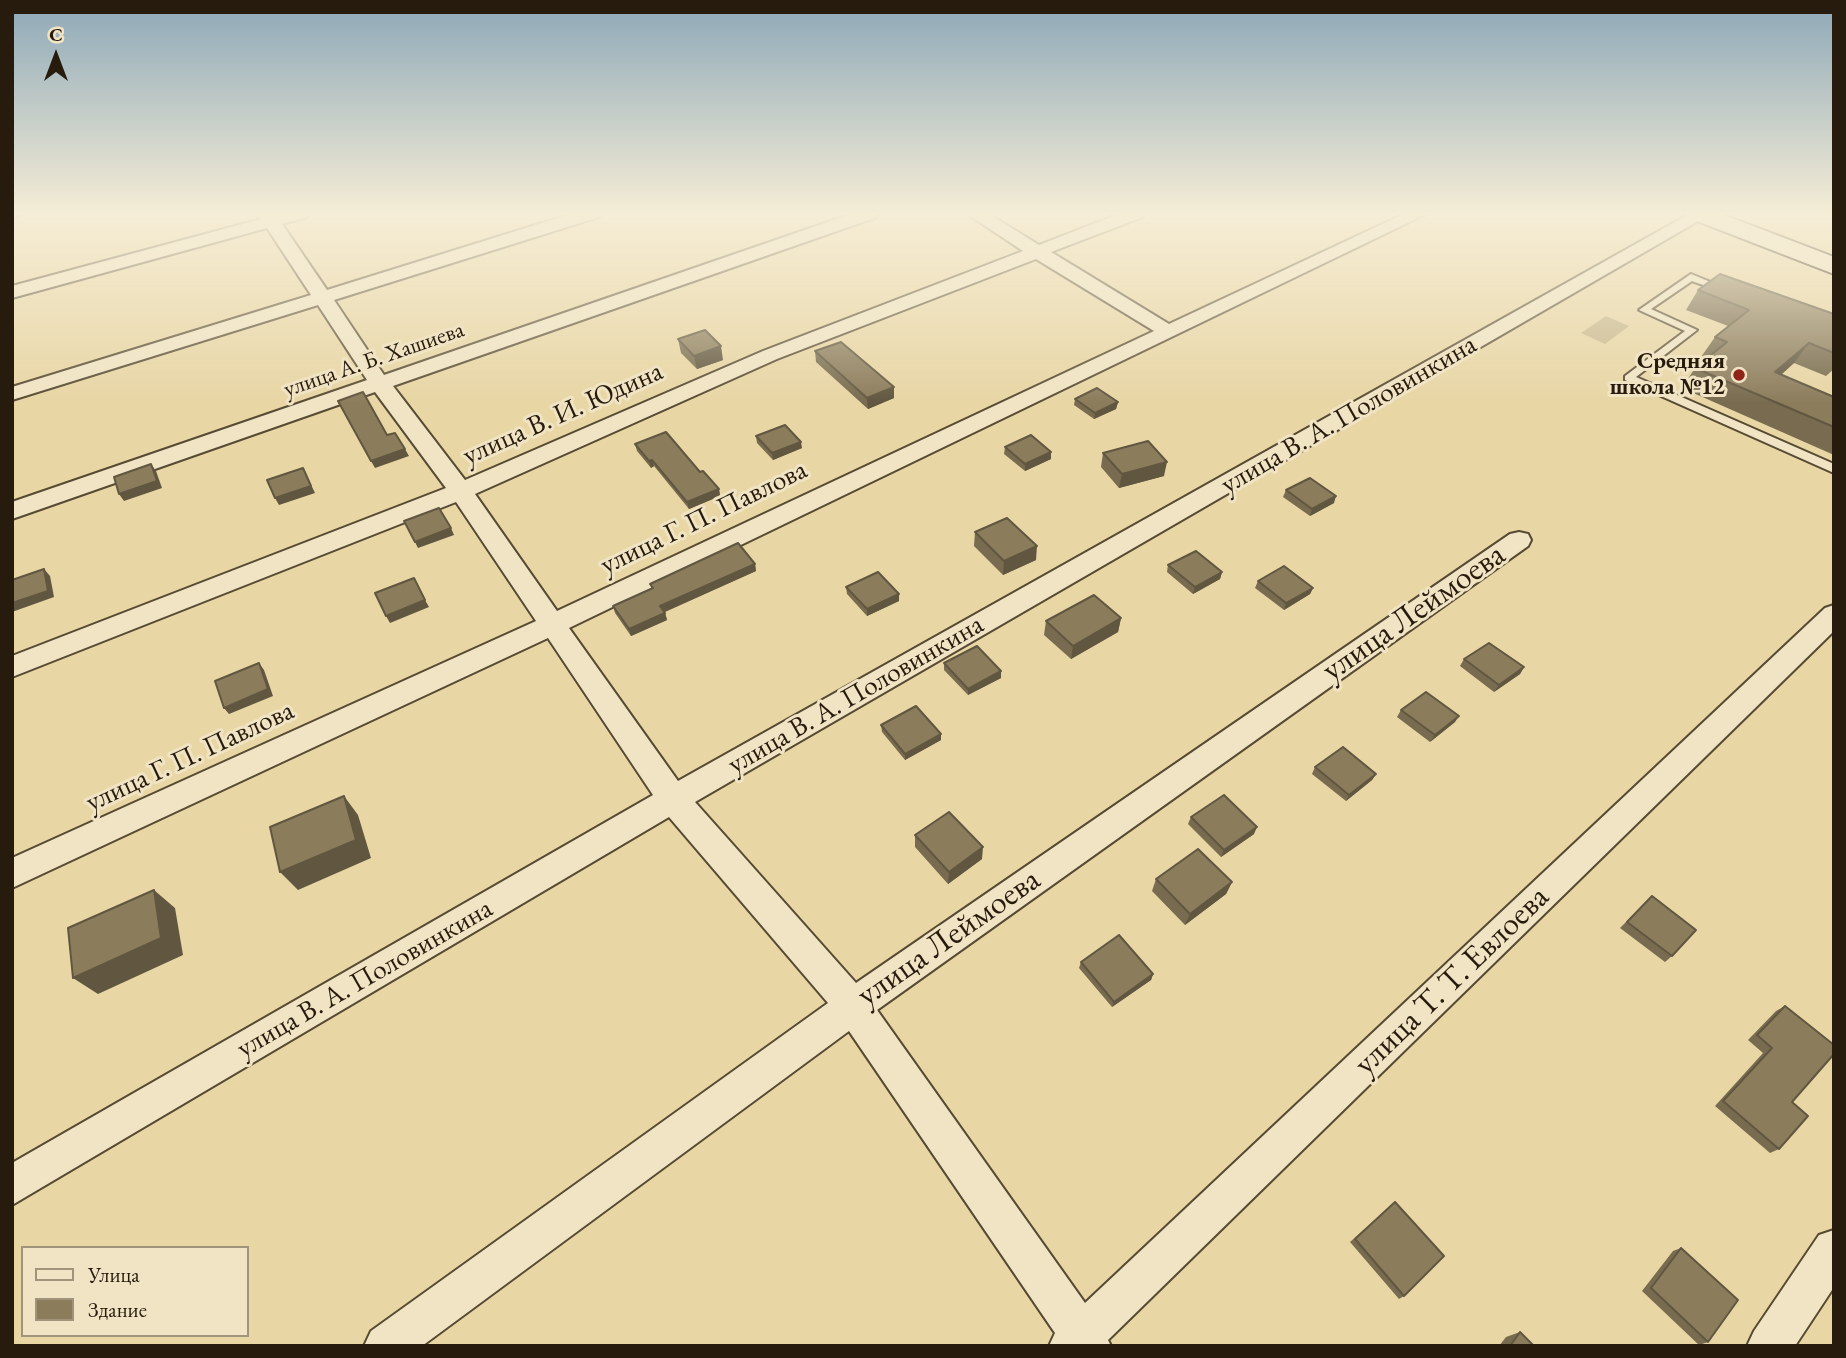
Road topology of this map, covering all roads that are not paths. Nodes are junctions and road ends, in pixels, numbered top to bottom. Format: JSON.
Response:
{"nodes":[{"id":1,"x":66,"y":276,"type":"edge"},
{"id":2,"x":309,"y":276,"type":"edge"},
{"id":3,"x":392,"y":276,"type":"edge"},
{"id":4,"x":689,"y":276,"type":"edge"},
{"id":5,"x":977,"y":276,"type":"edge"},
{"id":6,"x":1077,"y":276,"type":"edge"},
{"id":7,"x":1284,"y":276,"type":"edge"},
{"id":8,"x":1597,"y":276,"type":"edge"},
{"id":9,"x":12,"y":292,"type":"edge"},
{"id":10,"x":1743,"y":297,"type":"edge"},
{"id":11,"x":323,"y":298,"type":"junction"},
{"id":12,"x":1167,"y":331,"type":"junction"},
{"id":13,"x":380,"y":384,"type":"junction"},
{"id":14,"x":12,"y":394,"type":"edge"},
{"id":15,"x":1834,"y":469,"type":"edge"},
{"id":16,"x":461,"y":491,"type":"junction"},
{"id":17,"x":12,"y":511,"type":"edge"},
{"id":18,"x":1519,"y":540,"type":"dead end"},
{"id":19,"x":1834,"y":615,"type":"edge"},
{"id":20,"x":554,"y":624,"type":"junction"},
{"id":21,"x":12,"y":667,"type":"edge"},
{"id":22,"x":673,"y":799,"type":"junction"},
{"id":23,"x":12,"y":874,"type":"edge"},
{"id":24,"x":853,"y":1006,"type":"junction"},
{"id":25,"x":12,"y":1185,"type":"edge"},
{"id":26,"x":1834,"y":1250,"type":"edge"},
{"id":27,"x":1081,"y":1342,"type":"edge"},
{"id":28,"x":386,"y":1346,"type":"edge"},
{"id":29,"x":1769,"y":1346,"type":"edge"}],
"edges":[{"from":1,"to":9,"type":"street"},
{"from":2,"to":11,"type":"street"},
{"from":3,"to":11,"type":"street"},
{"from":4,"to":13,"type":"street","name":"улица А. Б. Хашиева"},
{"from":5,"to":16,"type":"street","name":"улица В. И. Юдина"},
{"from":6,"to":12,"type":"street"},
{"from":7,"to":12,"type":"street","name":"улица Г. П. Павлова"},
{"from":8,"to":22,"type":"street","name":"улица В. А. Половинкина"},
{"from":10,"to":15,"type":"lane"},
{"from":11,"to":13,"type":"street"},
{"from":11,"to":14,"type":"street"},
{"from":12,"to":20,"type":"street","name":"улица Г. П. Павлова"},
{"from":13,"to":16,"type":"street"},
{"from":13,"to":17,"type":"street","name":"улица А. Б. Хашиева"},
{"from":16,"to":20,"type":"street"},
{"from":16,"to":21,"type":"street","name":"улица В. И. Юдина"},
{"from":18,"to":24,"type":"street","name":"улица Леймоева"},
{"from":19,"to":27,"type":"street","name":"улица Т. Т. Евлоева"},
{"from":20,"to":22,"type":"street"},
{"from":20,"to":23,"type":"street","name":"улица Г. П. Павлова"},
{"from":22,"to":24,"type":"street"},
{"from":22,"to":25,"type":"street","name":"улица В. А. Половинкина"},
{"from":24,"to":27,"type":"street"},
{"from":24,"to":28,"type":"street","name":"улица Леймоева"},
{"from":26,"to":29,"type":"street"}]}
